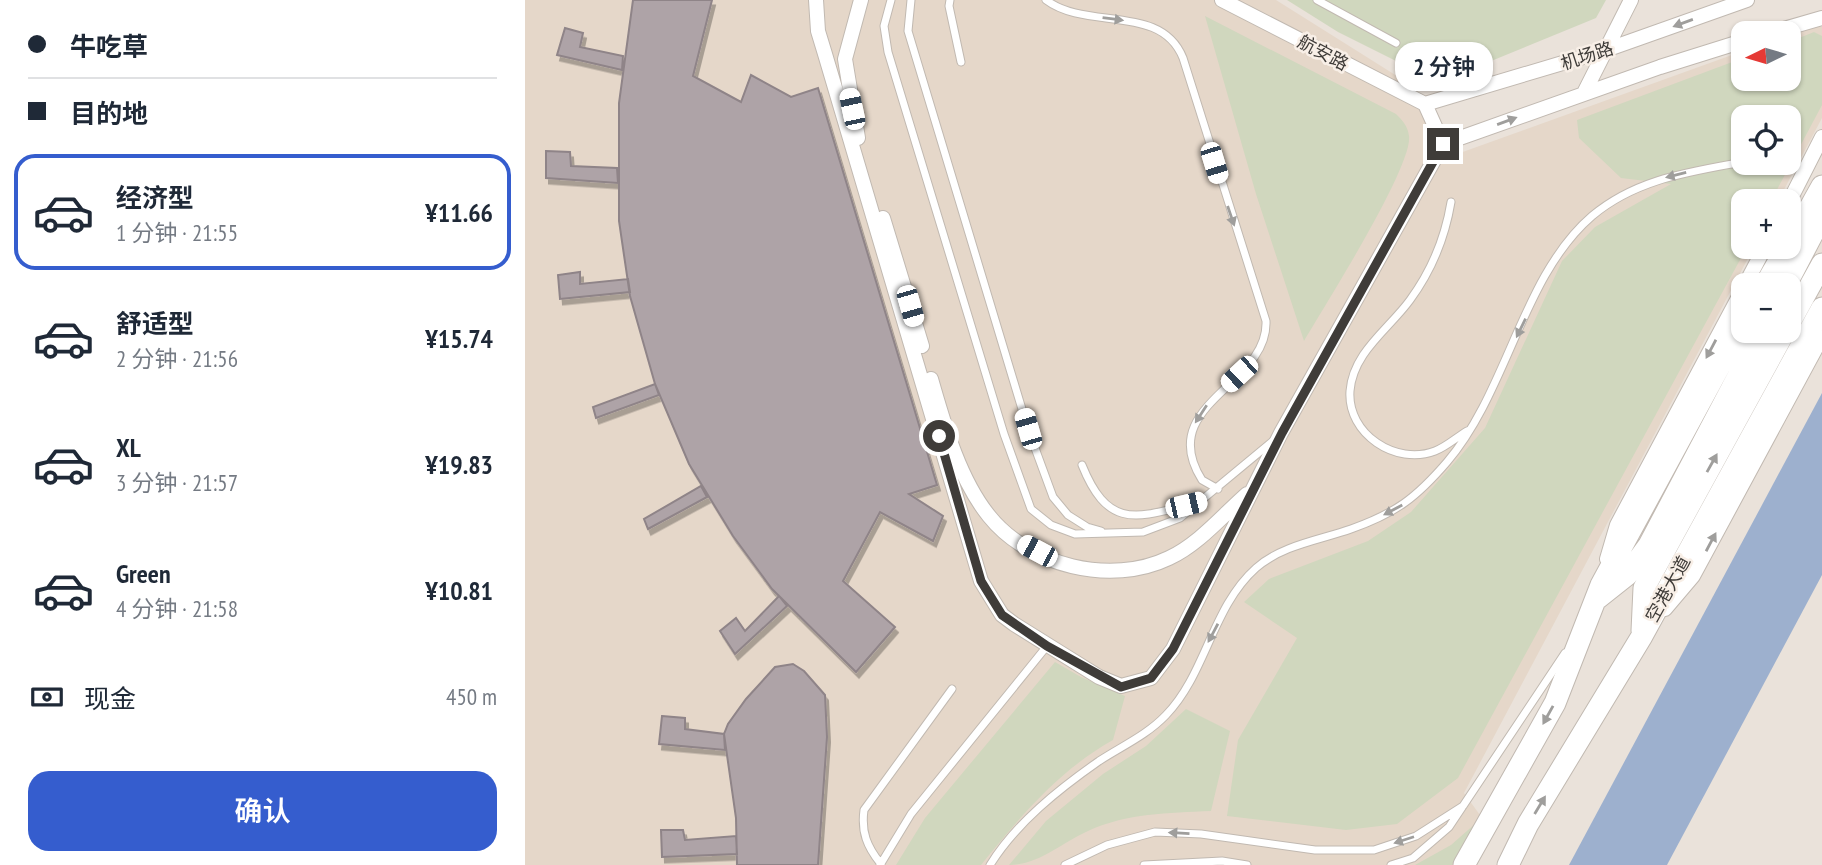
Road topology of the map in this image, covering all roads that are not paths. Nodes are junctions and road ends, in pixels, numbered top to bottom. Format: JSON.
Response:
{"nodes":[{"id":1,"x":816,"y":0,"type":"edge"},
{"id":2,"x":861,"y":0,"type":"edge"},
{"id":3,"x":891,"y":0,"type":"edge"},
{"id":4,"x":911,"y":0,"type":"edge"},
{"id":5,"x":950,"y":0,"type":"edge"},
{"id":6,"x":1222,"y":0,"type":"edge"},
{"id":7,"x":1317,"y":0,"type":"edge"},
{"id":8,"x":1631,"y":0,"type":"edge"},
{"id":9,"x":1747,"y":0,"type":"edge"},
{"id":10,"x":1047,"y":1,"type":"edge"},
{"id":11,"x":1822,"y":18,"type":"edge"},
{"id":12,"x":1801,"y":24,"type":"edge"},
{"id":13,"x":1397,"y":43,"type":"dead end"},
{"id":14,"x":1731,"y":45,"type":"edge"},
{"id":15,"x":1603,"y":51,"type":"junction"},
{"id":16,"x":961,"y":62,"type":"dead end"},
{"id":17,"x":1584,"y":93,"type":"junction"},
{"id":18,"x":1425,"y":104,"type":"junction"},
{"id":19,"x":1822,"y":137,"type":"edge"},
{"id":20,"x":1443,"y":144,"type":"junction"},
{"id":21,"x":1731,"y":164,"type":"edge"},
{"id":22,"x":1822,"y":187,"type":"edge"},
{"id":23,"x":1796,"y":189,"type":"edge"},
{"id":24,"x":1451,"y":202,"type":"dead end"},
{"id":25,"x":1822,"y":216,"type":"edge"},
{"id":26,"x":1801,"y":223,"type":"edge"},
{"id":27,"x":1822,"y":264,"type":"edge"},
{"id":28,"x":1792,"y":273,"type":"edge"},
{"id":29,"x":1801,"y":302,"type":"edge"},
{"id":30,"x":1822,"y":309,"type":"edge"},
{"id":31,"x":1731,"y":311,"type":"edge"},
{"id":32,"x":1822,"y":337,"type":"edge"},
{"id":33,"x":1731,"y":343,"type":"edge"},
{"id":34,"x":1756,"y":343,"type":"edge"},
{"id":35,"x":1778,"y":343,"type":"edge"},
{"id":36,"x":1470,"y":428,"type":"junction"},
{"id":37,"x":1282,"y":433,"type":"junction"},
{"id":38,"x":1082,"y":464,"type":"dead end"},
{"id":39,"x":1218,"y":489,"type":"junction"},
{"id":40,"x":1252,"y":489,"type":"junction"},
{"id":41,"x":1201,"y":502,"type":"junction"},
{"id":42,"x":1113,"y":535,"type":"junction"},
{"id":43,"x":1592,"y":608,"type":"junction"},
{"id":44,"x":1642,"y":636,"type":"junction"},
{"id":45,"x":1047,"y":646,"type":"junction"},
{"id":46,"x":952,"y":689,"type":"dead end"},
{"id":47,"x":1463,"y":806,"type":"junction"},
{"id":48,"x":880,"y":864,"type":"edge"},
{"id":49,"x":990,"y":865,"type":"edge"},
{"id":50,"x":1065,"y":865,"type":"edge"},
{"id":51,"x":1143,"y":865,"type":"edge"},
{"id":52,"x":1247,"y":865,"type":"edge"},
{"id":53,"x":1391,"y":865,"type":"edge"},
{"id":54,"x":1464,"y":865,"type":"edge"},
{"id":55,"x":1508,"y":865,"type":"edge"}],
"edges":[{"from":1,"to":45,"type":"street"},
{"from":2,"to":40,"type":"street"},
{"from":3,"to":42,"type":"lane"},
{"from":4,"to":42,"type":"lane"},
{"from":5,"to":16,"type":"lane"},
{"from":6,"to":18,"type":"street","name":"航安路"},
{"from":7,"to":13,"type":"lane"},
{"from":8,"to":15,"type":"street"},
{"from":9,"to":15,"type":"street","name":"机场路","one_way":true},
{"from":10,"to":39,"type":"lane","one_way":true},
{"from":11,"to":12,"type":"street"},
{"from":14,"to":17,"type":"street","name":"机场路"},
{"from":15,"to":17,"type":"street"},
{"from":15,"to":18,"type":"street","name":"机场路"},
{"from":20,"to":17,"type":"street","name":"机场路","one_way":true},
{"from":18,"to":20,"type":"street"},
{"from":19,"to":23,"type":"street"},
{"from":20,"to":37,"type":"street"},
{"from":21,"to":36,"type":"lane","one_way":true},
{"from":22,"to":26,"type":"main road"},
{"from":24,"to":36,"type":"lane"},
{"from":25,"to":28,"type":"main road"},
{"from":27,"to":29,"type":"main road"},
{"from":30,"to":44,"type":"main road","name":"空港大道"},
{"from":31,"to":43,"type":"street","one_way":true},
{"from":44,"to":32,"type":"street","one_way":true},
{"from":33,"to":43,"type":"main road"},
{"from":34,"to":43,"type":"main road"},
{"from":44,"to":35,"type":"main road","one_way":true},
{"from":36,"to":49,"type":"lane","one_way":true},
{"from":37,"to":39,"type":"lane"},
{"from":37,"to":40,"type":"street"},
{"from":38,"to":41,"type":"lane"},
{"from":39,"to":41,"type":"lane"},
{"from":40,"to":45,"type":"street"},
{"from":41,"to":42,"type":"lane"},
{"from":43,"to":47,"type":"lane"},
{"from":43,"to":54,"type":"main road","one_way":true},
{"from":55,"to":44,"type":"main road","name":"空港大道","one_way":true},
{"from":45,"to":48,"type":"lane"},
{"from":46,"to":48,"type":"lane"},
{"from":47,"to":50,"type":"lane","one_way":true},
{"from":47,"to":53,"type":"lane"},
{"from":51,"to":52,"type":"lane"}]}
